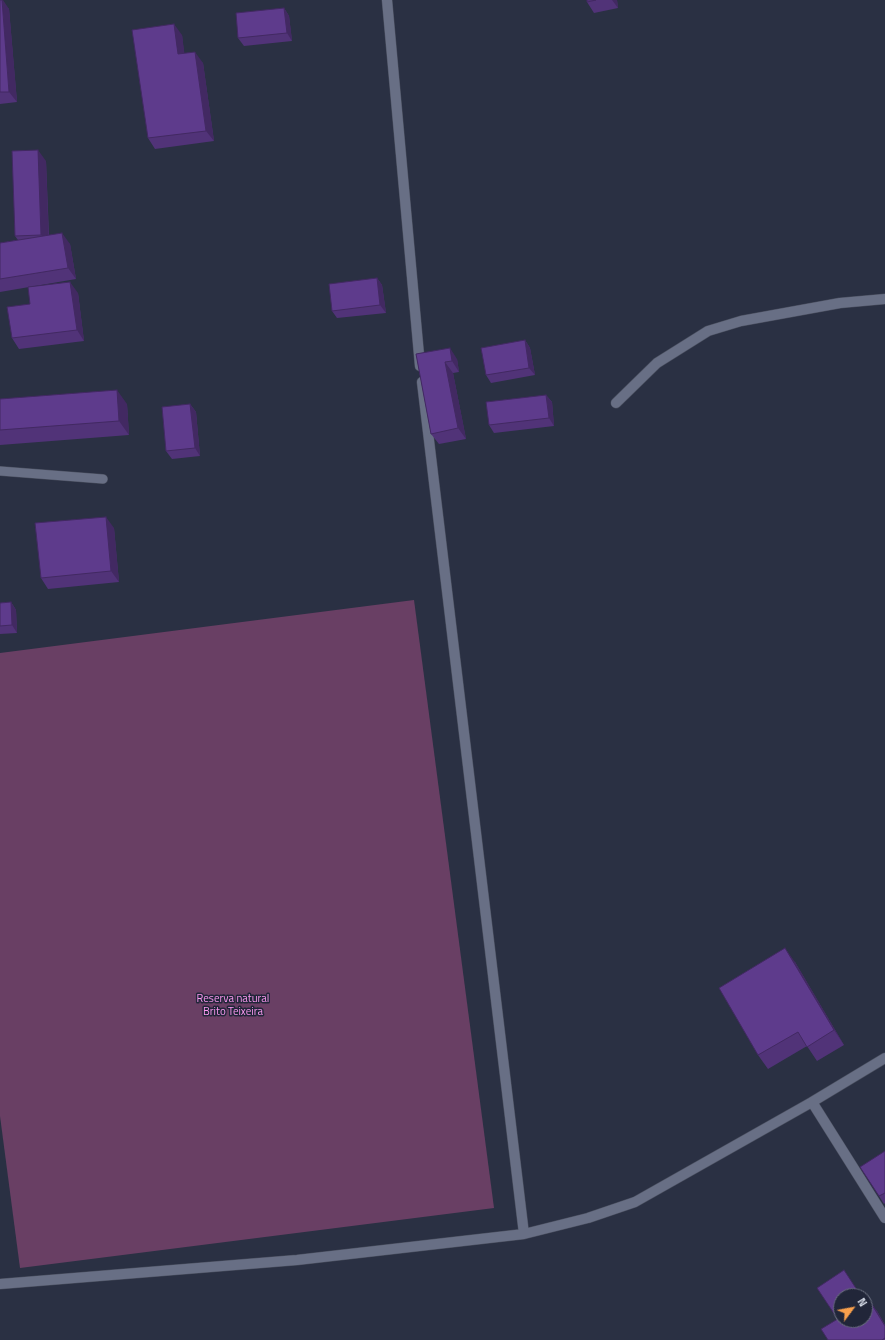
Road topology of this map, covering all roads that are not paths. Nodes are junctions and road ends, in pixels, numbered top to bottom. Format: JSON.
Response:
{"nodes":[{"id":1,"x":387,"y":0,"type":"edge"},
{"id":2,"x":885,"y":299,"type":"edge"},
{"id":3,"x":616,"y":403,"type":"dead end"},
{"id":4,"x":0,"y":471,"type":"edge"},
{"id":5,"x":103,"y":479,"type":"dead end"},
{"id":6,"x":885,"y":1058,"type":"edge"},
{"id":7,"x":812,"y":1102,"type":"junction"},
{"id":8,"x":885,"y":1218,"type":"edge"},
{"id":9,"x":524,"y":1234,"type":"junction"},
{"id":10,"x":0,"y":1284,"type":"edge"}],
"edges":[{"from":1,"to":9,"type":"street"},
{"from":2,"to":3,"type":"street"},
{"from":4,"to":5,"type":"lane"},
{"from":6,"to":7,"type":"street"},
{"from":7,"to":8,"type":"street"},
{"from":7,"to":9,"type":"street"},
{"from":9,"to":10,"type":"street"}]}
